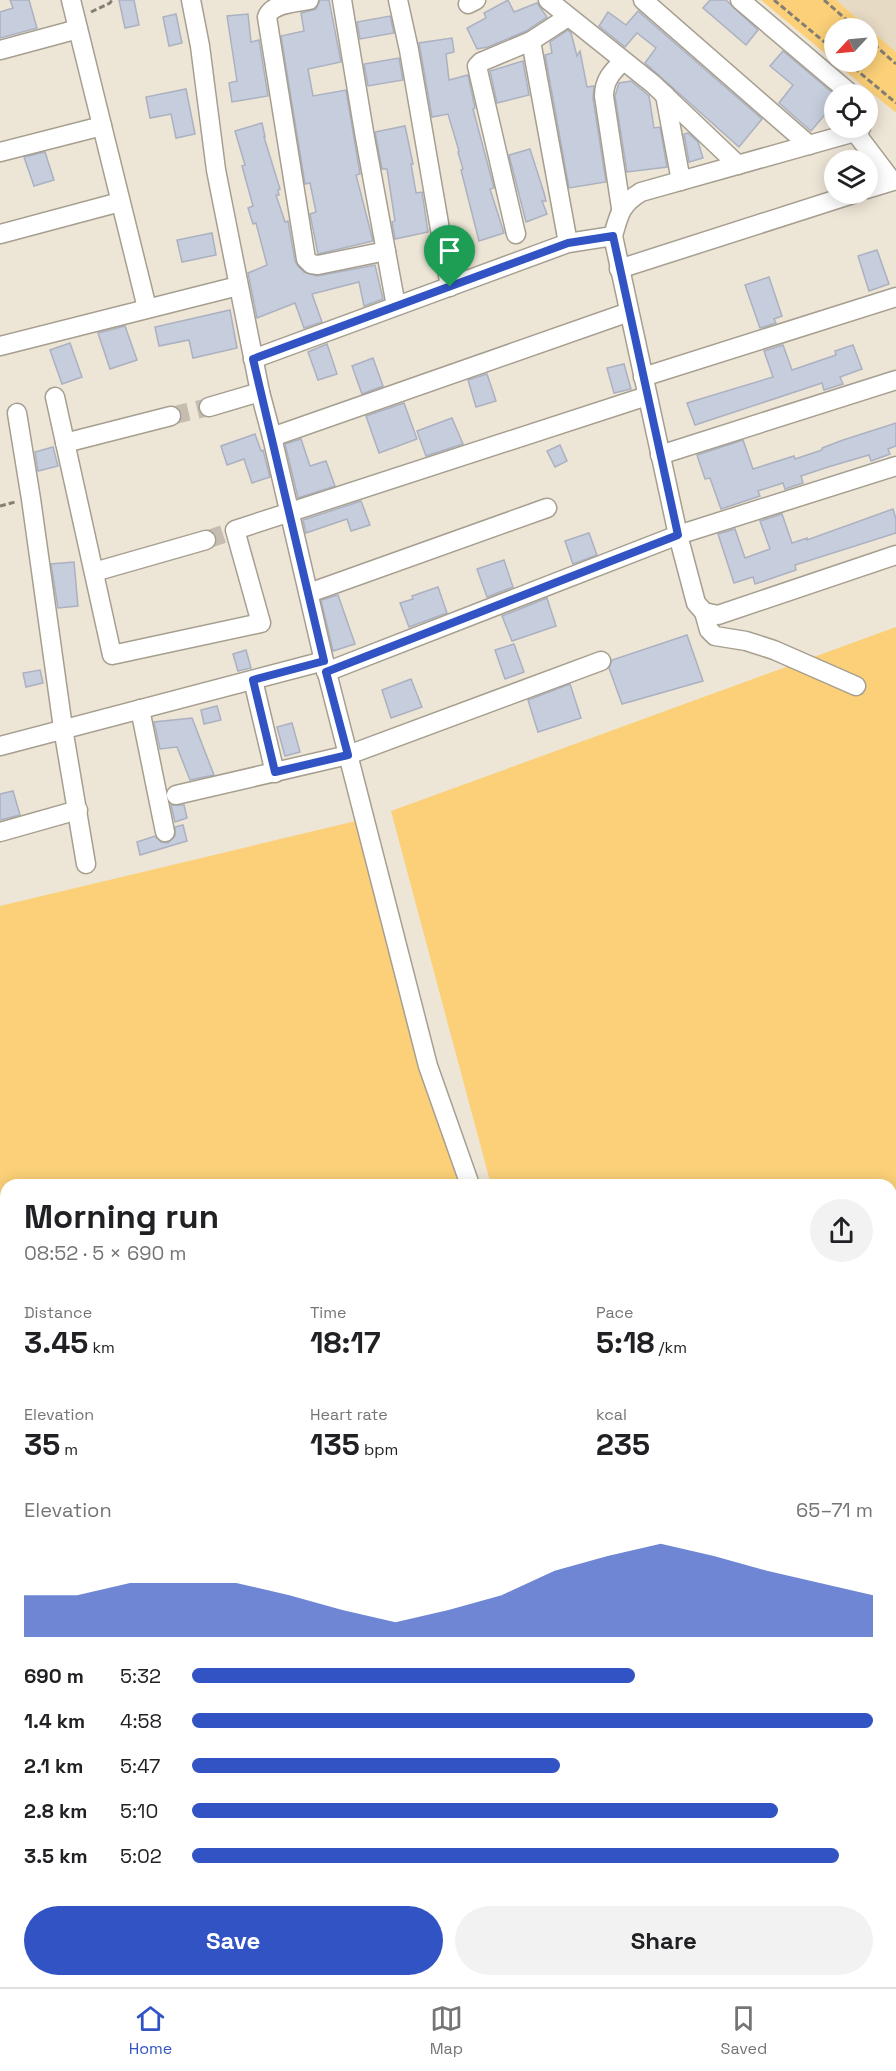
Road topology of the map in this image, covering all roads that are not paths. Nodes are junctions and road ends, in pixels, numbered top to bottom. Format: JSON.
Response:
{"nodes":[{"id":1,"x":71,"y":0,"type":"edge"},
{"id":2,"x":191,"y":0,"type":"edge"},
{"id":3,"x":309,"y":0,"type":"edge"},
{"id":4,"x":342,"y":0,"type":"edge"},
{"id":5,"x":398,"y":0,"type":"edge"},
{"id":6,"x":548,"y":0,"type":"edge"},
{"id":7,"x":643,"y":0,"type":"edge"},
{"id":8,"x":740,"y":0,"type":"edge"},
{"id":9,"x":284,"y":3,"type":"edge"},
{"id":10,"x":568,"y":17,"type":"junction"},
{"id":11,"x":76,"y":24,"type":"junction"},
{"id":12,"x":531,"y":41,"type":"junction"},
{"id":13,"x":0,"y":50,"type":"edge"},
{"id":14,"x":623,"y":61,"type":"junction"},
{"id":15,"x":839,"y":84,"type":"edge"},
{"id":16,"x":665,"y":95,"type":"junction"},
{"id":17,"x":102,"y":126,"type":"junction"},
{"id":18,"x":832,"y":138,"type":"edge"},
{"id":19,"x":864,"y":138,"type":"edge"},
{"id":20,"x":809,"y":145,"type":"junction"},
{"id":21,"x":0,"y":152,"type":"edge"},
{"id":22,"x":738,"y":165,"type":"junction"},
{"id":23,"x":894,"y":180,"type":"edge"},
{"id":24,"x":681,"y":181,"type":"junction"},
{"id":25,"x":878,"y":185,"type":"edge"},
{"id":26,"x":120,"y":202,"type":"junction"},
{"id":27,"x":824,"y":203,"type":"edge"},
{"id":28,"x":621,"y":208,"type":"junction"},
{"id":29,"x":0,"y":234,"type":"edge"},
{"id":30,"x":516,"y":234,"type":"dead end"},
{"id":31,"x":613,"y":236,"type":"junction"},
{"id":32,"x":568,"y":243,"type":"junction"},
{"id":33,"x":386,"y":250,"type":"junction"},
{"id":34,"x":620,"y":269,"type":"junction"},
{"id":35,"x":238,"y":286,"type":"junction"},
{"id":36,"x":450,"y":287,"type":"junction"},
{"id":37,"x":896,"y":297,"type":"edge"},
{"id":38,"x":396,"y":306,"type":"junction"},
{"id":39,"x":147,"y":308,"type":"junction"},
{"id":40,"x":629,"y":312,"type":"junction"},
{"id":41,"x":0,"y":346,"type":"edge"},
{"id":42,"x":253,"y":359,"type":"junction"},
{"id":43,"x":643,"y":377,"type":"junction"},
{"id":44,"x":896,"y":380,"type":"edge"},
{"id":45,"x":260,"y":392,"type":"junction"},
{"id":46,"x":647,"y":396,"type":"junction"},
{"id":47,"x":55,"y":397,"type":"dead end"},
{"id":48,"x":209,"y":407,"type":"tunnel mouth"},
{"id":49,"x":17,"y":413,"type":"dead end"},
{"id":50,"x":171,"y":416,"type":"tunnel mouth"},
{"id":51,"x":272,"y":437,"type":"junction"},
{"id":52,"x":65,"y":443,"type":"junction"},
{"id":53,"x":660,"y":455,"type":"junction"},
{"id":54,"x":896,"y":466,"type":"edge"},
{"id":55,"x":547,"y":508,"type":"dead end"},
{"id":56,"x":289,"y":512,"type":"junction"},
{"id":57,"x":678,"y":535,"type":"junction"},
{"id":58,"x":206,"y":540,"type":"tunnel mouth"},
{"id":59,"x":896,"y":555,"type":"edge"},
{"id":60,"x":94,"y":572,"type":"junction"},
{"id":61,"x":309,"y":593,"type":"junction"},
{"id":62,"x":704,"y":612,"type":"junction"},
{"id":63,"x":601,"y":661,"type":"dead end"},
{"id":64,"x":325,"y":667,"type":"junction"},
{"id":65,"x":253,"y":680,"type":"junction"},
{"id":66,"x":856,"y":686,"type":"dead end"},
{"id":67,"x":140,"y":709,"type":"junction"},
{"id":68,"x":63,"y":728,"type":"junction"},
{"id":69,"x":0,"y":746,"type":"edge"},
{"id":70,"x":348,"y":755,"type":"junction"},
{"id":71,"x":275,"y":772,"type":"junction"},
{"id":72,"x":176,"y":795,"type":"dead end"},
{"id":73,"x":78,"y":810,"type":"junction"},
{"id":74,"x":0,"y":832,"type":"edge"},
{"id":75,"x":165,"y":832,"type":"dead end"},
{"id":76,"x":86,"y":864,"type":"dead end"},
{"id":77,"x":468,"y":1179,"type":"edge"}],
"edges":[{"from":1,"to":11,"type":"street"},
{"from":2,"to":35,"type":"street"},
{"from":3,"to":9,"type":"street"},
{"from":4,"to":33,"type":"street"},
{"from":5,"to":36,"type":"street"},
{"from":6,"to":10,"type":"street"},
{"from":7,"to":20,"type":"street"},
{"from":8,"to":15,"type":"street"},
{"from":9,"to":33,"type":"street"},
{"from":10,"to":12,"type":"street"},
{"from":10,"to":14,"type":"street"},
{"from":11,"to":13,"type":"street"},
{"from":11,"to":17,"type":"street"},
{"from":12,"to":30,"type":"street"},
{"from":12,"to":32,"type":"street"},
{"from":14,"to":16,"type":"street"},
{"from":14,"to":28,"type":"street"},
{"from":16,"to":22,"type":"street"},
{"from":16,"to":24,"type":"street"},
{"from":17,"to":21,"type":"street"},
{"from":17,"to":26,"type":"street"},
{"from":18,"to":20,"type":"street"},
{"from":19,"to":23,"type":"street"},
{"from":20,"to":22,"type":"street"},
{"from":22,"to":24,"type":"street"},
{"from":23,"to":25,"type":"street"},
{"from":24,"to":28,"type":"street"},
{"from":26,"to":29,"type":"street"},
{"from":26,"to":39,"type":"street"},
{"from":27,"to":34,"type":"street"},
{"from":28,"to":31,"type":"street"},
{"from":31,"to":32,"type":"street"},
{"from":31,"to":34,"type":"street"},
{"from":32,"to":36,"type":"street"},
{"from":33,"to":38,"type":"street"},
{"from":34,"to":40,"type":"street"},
{"from":35,"to":39,"type":"street"},
{"from":35,"to":42,"type":"street"},
{"from":36,"to":38,"type":"street"},
{"from":37,"to":43,"type":"street"},
{"from":38,"to":42,"type":"street"},
{"from":39,"to":41,"type":"street"},
{"from":40,"to":43,"type":"street"},
{"from":40,"to":51,"type":"street"},
{"from":42,"to":45,"type":"street"},
{"from":43,"to":46,"type":"street"},
{"from":44,"to":53,"type":"street"},
{"from":45,"to":48,"type":"street"},
{"from":45,"to":51,"type":"street"},
{"from":46,"to":53,"type":"street"},
{"from":46,"to":56,"type":"street"},
{"from":47,"to":52,"type":"street"},
{"from":49,"to":68,"type":"street"},
{"from":50,"to":52,"type":"street"},
{"from":51,"to":56,"type":"street"},
{"from":52,"to":60,"type":"street"},
{"from":53,"to":57,"type":"street"},
{"from":54,"to":57,"type":"street"},
{"from":55,"to":61,"type":"street"},
{"from":56,"to":60,"type":"street"},
{"from":56,"to":61,"type":"street"},
{"from":57,"to":62,"type":"street"},
{"from":57,"to":64,"type":"street"},
{"from":58,"to":60,"type":"street"},
{"from":59,"to":62,"type":"street"},
{"from":61,"to":64,"type":"street"},
{"from":62,"to":66,"type":"street"},
{"from":63,"to":70,"type":"street"},
{"from":64,"to":65,"type":"street"},
{"from":64,"to":70,"type":"street"},
{"from":65,"to":67,"type":"street"},
{"from":65,"to":71,"type":"street"},
{"from":67,"to":68,"type":"street"},
{"from":67,"to":75,"type":"street"},
{"from":68,"to":69,"type":"street"},
{"from":68,"to":73,"type":"street"},
{"from":70,"to":71,"type":"street"},
{"from":70,"to":77,"type":"street"},
{"from":71,"to":72,"type":"street"},
{"from":73,"to":74,"type":"street"},
{"from":73,"to":76,"type":"street"}]}
